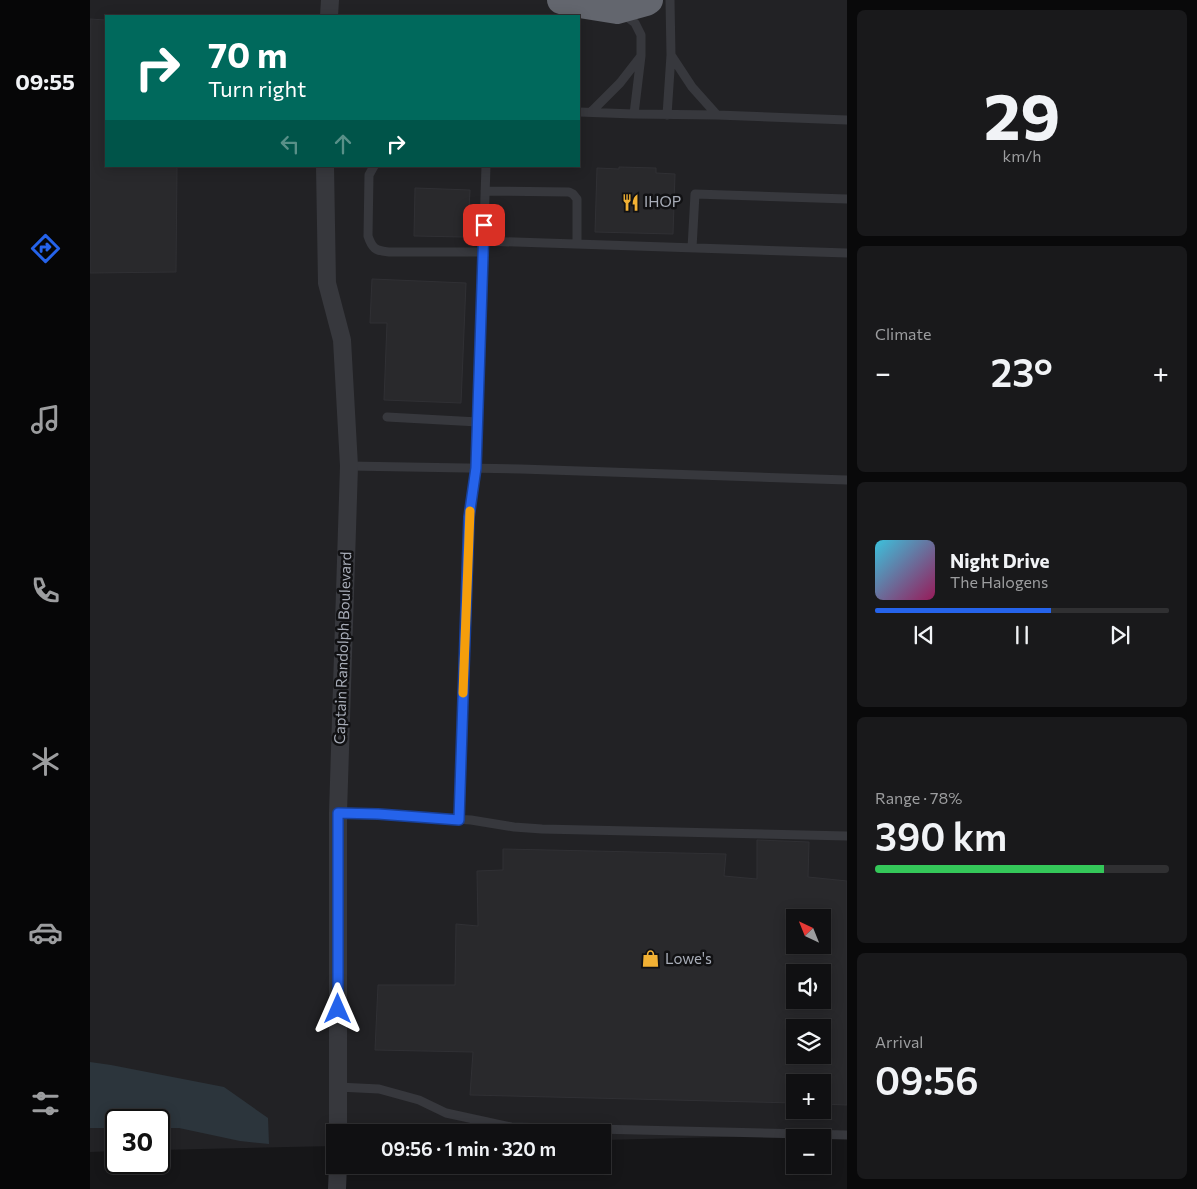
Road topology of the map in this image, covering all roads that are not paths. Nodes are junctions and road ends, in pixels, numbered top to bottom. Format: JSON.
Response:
{"nodes":[{"id":1,"x":330,"y":0,"type":"edge"},
{"id":2,"x":561,"y":0,"type":"edge"},
{"id":3,"x":649,"y":0,"type":"edge"},
{"id":4,"x":670,"y":0,"type":"edge"},
{"id":5,"x":617,"y":10,"type":"junction"},
{"id":6,"x":329,"y":15,"type":"edge"},
{"id":7,"x":671,"y":55,"type":"junction"},
{"id":8,"x":640,"y":56,"type":"junction"},
{"id":9,"x":580,"y":112,"type":"edge"},
{"id":10,"x":591,"y":112,"type":"junction"},
{"id":11,"x":634,"y":114,"type":"junction"},
{"id":12,"x":668,"y":115,"type":"junction"},
{"id":13,"x":718,"y":115,"type":"junction"},
{"id":14,"x":847,"y":120,"type":"edge"},
{"id":15,"x":325,"y":167,"type":"edge"},
{"id":16,"x":373,"y":167,"type":"edge"},
{"id":17,"x":486,"y":167,"type":"edge"},
{"id":18,"x":485,"y":191,"type":"junction"},
{"id":19,"x":847,"y":199,"type":"edge"},
{"id":20,"x":483,"y":241,"type":"junction"},
{"id":21,"x":577,"y":244,"type":"junction"},
{"id":22,"x":692,"y":248,"type":"junction"},
{"id":23,"x":484,"y":252,"type":"junction"},
{"id":24,"x":847,"y":254,"type":"edge"},
{"id":25,"x":387,"y":417,"type":"dead end"},
{"id":26,"x":478,"y":422,"type":"junction"},
{"id":27,"x":349,"y":466,"type":"junction"},
{"id":28,"x":476,"y":468,"type":"junction"},
{"id":29,"x":847,"y":480,"type":"edge"},
{"id":30,"x":338,"y":813,"type":"junction"},
{"id":31,"x":459,"y":820,"type":"junction"},
{"id":32,"x":847,"y":836,"type":"edge"},
{"id":33,"x":338,"y":1087,"type":"junction"},
{"id":34,"x":338,"y":1124,"type":"edge"},
{"id":35,"x":847,"y":1135,"type":"edge"},
{"id":36,"x":338,"y":1174,"type":"edge"},
{"id":37,"x":337,"y":1189,"type":"edge"}],
"edges":[{"from":1,"to":6,"type":"street"},
{"from":2,"to":5,"type":"highway"},
{"from":3,"to":5,"type":"highway"},
{"from":4,"to":7,"type":"lane"},
{"from":5,"to":8,"type":"lane"},
{"from":7,"to":12,"type":"lane"},
{"from":7,"to":13,"type":"lane"},
{"from":8,"to":10,"type":"lane"},
{"from":8,"to":11,"type":"lane"},
{"from":9,"to":10,"type":"lane"},
{"from":10,"to":11,"type":"lane"},
{"from":11,"to":12,"type":"lane"},
{"from":12,"to":13,"type":"lane"},
{"from":13,"to":14,"type":"lane"},
{"from":15,"to":27,"type":"street","name":"Captain Randolph Boulevard"},
{"from":16,"to":23,"type":"lane"},
{"from":17,"to":18,"type":"lane"},
{"from":18,"to":20,"type":"lane"},
{"from":18,"to":21,"type":"lane"},
{"from":19,"to":22,"type":"lane"},
{"from":20,"to":21,"type":"lane"},
{"from":20,"to":23,"type":"lane"},
{"from":21,"to":22,"type":"lane"},
{"from":22,"to":24,"type":"lane"},
{"from":23,"to":26,"type":"lane"},
{"from":25,"to":26,"type":"lane"},
{"from":26,"to":28,"type":"lane"},
{"from":27,"to":28,"type":"lane"},
{"from":27,"to":30,"type":"street","name":"Captain Randolph Boulevard"},
{"from":28,"to":29,"type":"lane"},
{"from":28,"to":31,"type":"lane"},
{"from":30,"to":31,"type":"lane"},
{"from":30,"to":33,"type":"street","name":"Captain Randolph Boulevard"},
{"from":31,"to":32,"type":"lane"},
{"from":33,"to":34,"type":"street","name":"Captain Randolph Boulevard"},
{"from":33,"to":35,"type":"lane"},
{"from":36,"to":37,"type":"street"}]}
